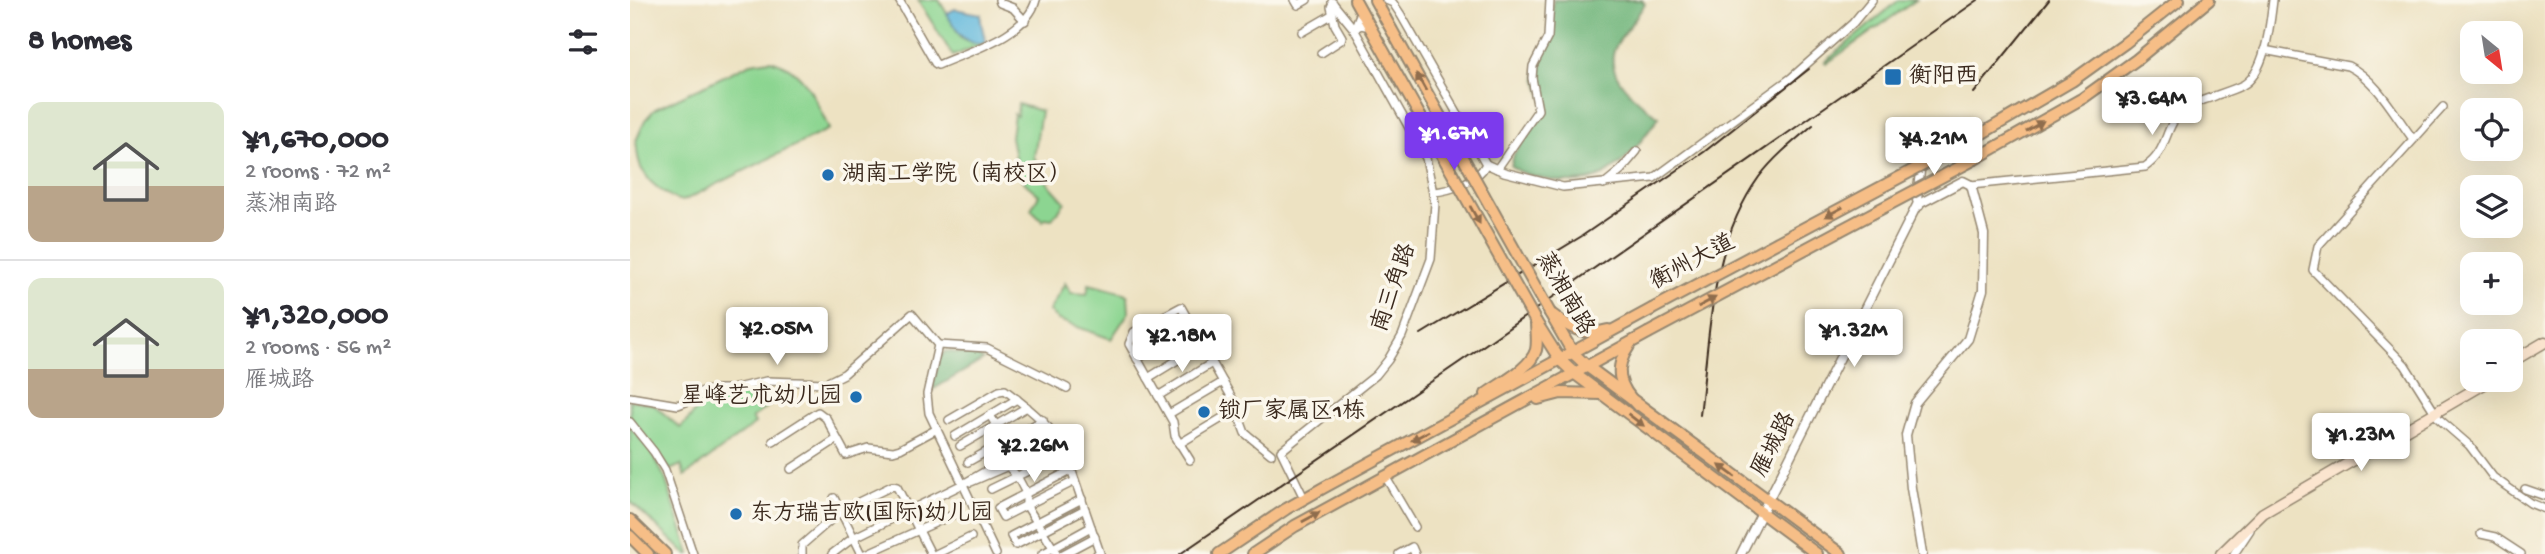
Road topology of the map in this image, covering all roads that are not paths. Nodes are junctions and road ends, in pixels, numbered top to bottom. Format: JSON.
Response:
{"nodes":[{"id":1,"x":899,"y":0,"type":"edge"},
{"id":2,"x":999,"y":0,"type":"edge"},
{"id":3,"x":1036,"y":0,"type":"edge"},
{"id":4,"x":1295,"y":0,"type":"edge"},
{"id":5,"x":1307,"y":0,"type":"edge"},
{"id":6,"x":1354,"y":0,"type":"edge"},
{"id":7,"x":1375,"y":0,"type":"edge"},
{"id":8,"x":1549,"y":0,"type":"edge"},
{"id":9,"x":1872,"y":0,"type":"edge"},
{"id":10,"x":2179,"y":0,"type":"edge"},
{"id":11,"x":2209,"y":0,"type":"edge"},
{"id":12,"x":2273,"y":0,"type":"edge"},
{"id":13,"x":1332,"y":2,"type":"edge"},
{"id":14,"x":1389,"y":2,"type":"edge"},
{"id":15,"x":1361,"y":12,"type":"junction"},
{"id":16,"x":1333,"y":14,"type":"junction"},
{"id":17,"x":1385,"y":18,"type":"junction"},
{"id":18,"x":1025,"y":21,"type":"junction"},
{"id":19,"x":1370,"y":27,"type":"junction"},
{"id":20,"x":1354,"y":29,"type":"junction"},
{"id":21,"x":1302,"y":32,"type":"dead end"},
{"id":22,"x":2125,"y":43,"type":"junction"},
{"id":23,"x":2264,"y":50,"type":"junction"},
{"id":24,"x":1321,"y":53,"type":"dead end"},
{"id":25,"x":2136,"y":60,"type":"junction"},
{"id":26,"x":2072,"y":81,"type":"junction"},
{"id":27,"x":2083,"y":98,"type":"junction"},
{"id":28,"x":2443,"y":107,"type":"dead end"},
{"id":29,"x":2413,"y":139,"type":"junction"},
{"id":30,"x":1637,"y":151,"type":"dead end"},
{"id":31,"x":1922,"y":152,"type":"dead end"},
{"id":32,"x":1486,"y":164,"type":"junction"},
{"id":33,"x":1497,"y":169,"type":"junction"},
{"id":34,"x":1604,"y":184,"type":"junction"},
{"id":35,"x":1971,"y":185,"type":"junction"},
{"id":36,"x":1433,"y":192,"type":"junction"},
{"id":37,"x":1919,"y":205,"type":"junction"},
{"id":38,"x":1550,"y":313,"type":"junction"},
{"id":39,"x":1536,"y":322,"type":"junction"},
{"id":40,"x":1192,"y":326,"type":"junction"},
{"id":41,"x":1620,"y":327,"type":"junction"},
{"id":42,"x":2545,"y":342,"type":"edge"},
{"id":43,"x":1631,"y":343,"type":"junction"},
{"id":44,"x":939,"y":345,"type":"junction"},
{"id":45,"x":1202,"y":345,"type":"junction"},
{"id":46,"x":2545,"y":348,"type":"edge"},
{"id":47,"x":1573,"y":353,"type":"junction"},
{"id":48,"x":2523,"y":355,"type":"edge"},
{"id":49,"x":1138,"y":359,"type":"junction"},
{"id":50,"x":1560,"y":360,"type":"junction"},
{"id":51,"x":2523,"y":361,"type":"edge"},
{"id":52,"x":1212,"y":363,"type":"junction"},
{"id":53,"x":1588,"y":368,"type":"junction"},
{"id":54,"x":1544,"y":369,"type":"junction"},
{"id":55,"x":1518,"y":370,"type":"junction"},
{"id":56,"x":1575,"y":374,"type":"junction"},
{"id":57,"x":1148,"y":378,"type":"junction"},
{"id":58,"x":1223,"y":382,"type":"junction"},
{"id":59,"x":1067,"y":388,"type":"dead end"},
{"id":60,"x":2462,"y":392,"type":"edge"},
{"id":61,"x":2468,"y":392,"type":"edge"},
{"id":62,"x":1601,"y":394,"type":"junction"},
{"id":63,"x":1158,"y":396,"type":"junction"},
{"id":64,"x":630,"y":397,"type":"edge"},
{"id":65,"x":1017,"y":399,"type":"junction"},
{"id":66,"x":1487,"y":400,"type":"junction"},
{"id":67,"x":1521,"y":403,"type":"junction"},
{"id":68,"x":1637,"y":405,"type":"junction"},
{"id":69,"x":1027,"y":407,"type":"junction"},
{"id":70,"x":1237,"y":409,"type":"junction"},
{"id":71,"x":2434,"y":410,"type":"junction"},
{"id":72,"x":1169,"y":414,"type":"junction"},
{"id":73,"x":990,"y":415,"type":"junction"},
{"id":74,"x":1497,"y":416,"type":"junction"},
{"id":75,"x":1452,"y":418,"type":"junction"},
{"id":76,"x":949,"y":420,"type":"dead end"},
{"id":77,"x":630,"y":422,"type":"edge"},
{"id":78,"x":1045,"y":423,"type":"junction"},
{"id":79,"x":996,"y":425,"type":"junction"},
{"id":80,"x":937,"y":429,"type":"junction"},
{"id":81,"x":956,"y":436,"type":"dead end"},
{"id":82,"x":837,"y":439,"type":"junction"},
{"id":83,"x":773,"y":441,"type":"dead end"},
{"id":84,"x":1058,"y":441,"type":"junction"},
{"id":85,"x":1179,"y":444,"type":"junction"},
{"id":86,"x":960,"y":446,"type":"dead end"},
{"id":87,"x":1003,"y":447,"type":"junction"},
{"id":88,"x":1065,"y":453,"type":"junction"},
{"id":89,"x":1271,"y":454,"type":"dead end"},
{"id":90,"x":1190,"y":460,"type":"dead end"},
{"id":91,"x":968,"y":462,"type":"dead end"},
{"id":92,"x":1007,"y":465,"type":"junction"},
{"id":93,"x":791,"y":469,"type":"dead end"},
{"id":94,"x":1071,"y":470,"type":"junction"},
{"id":95,"x":1017,"y":476,"type":"junction"},
{"id":96,"x":1385,"y":476,"type":"junction"},
{"id":97,"x":1075,"y":481,"type":"junction"},
{"id":98,"x":963,"y":484,"type":"junction"},
{"id":99,"x":991,"y":489,"type":"dead end"},
{"id":100,"x":2525,"y":489,"type":"dead end"},
{"id":101,"x":1026,"y":493,"type":"junction"},
{"id":102,"x":2545,"y":496,"type":"edge"},
{"id":103,"x":834,"y":498,"type":"dead end"},
{"id":104,"x":1304,"y":498,"type":"junction"},
{"id":105,"x":1082,"y":499,"type":"junction"},
{"id":106,"x":1769,"y":502,"type":"junction"},
{"id":107,"x":1026,"y":505,"type":"junction"},
{"id":108,"x":1085,"y":509,"type":"junction"},
{"id":109,"x":2545,"y":509,"type":"edge"},
{"id":110,"x":842,"y":510,"type":"junction"},
{"id":111,"x":908,"y":511,"type":"junction"},
{"id":112,"x":959,"y":512,"type":"dead end"},
{"id":113,"x":2263,"y":513,"type":"junction"},
{"id":114,"x":1763,"y":515,"type":"junction"},
{"id":115,"x":630,"y":520,"type":"edge"},
{"id":116,"x":1036,"y":522,"type":"junction"},
{"id":117,"x":1091,"y":527,"type":"junction"},
{"id":118,"x":1415,"y":527,"type":"dead end"},
{"id":119,"x":918,"y":530,"type":"junction"},
{"id":120,"x":1043,"y":531,"type":"junction"},
{"id":121,"x":2481,"y":534,"type":"dead end"},
{"id":122,"x":630,"y":536,"type":"edge"},
{"id":123,"x":971,"y":537,"type":"dead end"},
{"id":124,"x":1095,"y":537,"type":"junction"},
{"id":125,"x":853,"y":538,"type":"junction"},
{"id":126,"x":1055,"y":551,"type":"edge"},
{"id":127,"x":648,"y":554,"type":"edge"},
{"id":128,"x":665,"y":554,"type":"edge"},
{"id":129,"x":693,"y":554,"type":"edge"},
{"id":130,"x":802,"y":554,"type":"edge"},
{"id":131,"x":832,"y":554,"type":"edge"},
{"id":132,"x":864,"y":554,"type":"edge"},
{"id":133,"x":930,"y":554,"type":"edge"},
{"id":134,"x":936,"y":554,"type":"edge"},
{"id":135,"x":996,"y":554,"type":"edge"},
{"id":136,"x":1042,"y":554,"type":"edge"},
{"id":137,"x":1063,"y":554,"type":"edge"},
{"id":138,"x":1097,"y":554,"type":"edge"},
{"id":139,"x":1219,"y":554,"type":"edge"},
{"id":140,"x":1253,"y":554,"type":"edge"},
{"id":141,"x":1399,"y":554,"type":"edge"},
{"id":142,"x":1415,"y":554,"type":"edge"},
{"id":143,"x":1743,"y":554,"type":"edge"},
{"id":144,"x":1817,"y":554,"type":"edge"},
{"id":145,"x":1841,"y":554,"type":"edge"},
{"id":146,"x":1922,"y":554,"type":"edge"},
{"id":147,"x":2214,"y":554,"type":"edge"},
{"id":148,"x":2221,"y":554,"type":"edge"},
{"id":149,"x":2234,"y":554,"type":"edge"},
{"id":150,"x":2521,"y":554,"type":"edge"}],
"edges":[{"from":1,"to":18,"type":"street"},
{"from":2,"to":18,"type":"street"},
{"from":3,"to":18,"type":"street"},
{"from":4,"to":5,"type":"street"},
{"from":6,"to":15,"type":"main road","name":"蒸湘南路"},
{"from":7,"to":17,"type":"main road","name":"蒸湘南路"},
{"from":8,"to":33,"type":"street"},
{"from":9,"to":34,"type":"street"},
{"from":10,"to":22,"type":"main road","name":"衡州大道"},
{"from":11,"to":25,"type":"main road","name":"衡州大道"},
{"from":12,"to":23,"type":"street"},
{"from":13,"to":16,"type":"street"},
{"from":13,"to":20,"type":"street","name":"南三角路"},
{"from":14,"to":17,"type":"street"},
{"from":14,"to":32,"type":"street"},
{"from":15,"to":19,"type":"main road","name":"蒸湘南路"},
{"from":15,"to":20,"type":"street"},
{"from":16,"to":21,"type":"street"},
{"from":16,"to":24,"type":"street"},
{"from":38,"to":17,"type":"main road","name":"蒸湘南路","one_way":true,"bridge":true},
{"from":19,"to":20,"type":"street"},
{"from":19,"to":39,"type":"main road","name":"蒸湘南路","one_way":true,"bridge":true},
{"from":20,"to":36,"type":"street","name":"南三角路"},
{"from":22,"to":25,"type":"main road"},
{"from":22,"to":26,"type":"main road","name":"衡州大道"},
{"from":23,"to":29,"type":"street"},
{"from":23,"to":35,"type":"street"},
{"from":25,"to":27,"type":"main road","name":"衡州大道"},
{"from":26,"to":27,"type":"main road"},
{"from":26,"to":41,"type":"main road","name":"衡州大道","one_way":true,"bridge":true},
{"from":43,"to":27,"type":"main road","name":"衡州大道","one_way":true,"bridge":true},
{"from":28,"to":29,"type":"street"},
{"from":29,"to":71,"type":"street"},
{"from":30,"to":34,"type":"street"},
{"from":31,"to":37,"type":"street"},
{"from":32,"to":33,"type":"street"},
{"from":32,"to":36,"type":"street"},
{"from":33,"to":34,"type":"street"},
{"from":35,"to":37,"type":"street"},
{"from":35,"to":146,"type":"street"},
{"from":36,"to":104,"type":"street","name":"南三角路"},
{"from":37,"to":106,"type":"street","name":"雁城路"},
{"from":38,"to":41,"type":"main road"},
{"from":38,"to":47,"type":"main road","name":"蒸湘南路"},
{"from":39,"to":50,"type":"main road","name":"蒸湘南路"},
{"from":39,"to":55,"type":"main road"},
{"from":40,"to":45,"type":"street"},
{"from":40,"to":49,"type":"street"},
{"from":40,"to":49,"type":"street"},
{"from":41,"to":47,"type":"main road","name":"衡州大道"},
{"from":42,"to":48,"type":"main road"},
{"from":43,"to":53,"type":"main road","name":"衡州大道"},
{"from":43,"to":68,"type":"main road"},
{"from":44,"to":59,"type":"street"},
{"from":44,"to":64,"type":"street"},
{"from":44,"to":80,"type":"street"},
{"from":45,"to":52,"type":"street"},
{"from":45,"to":57,"type":"street"},
{"from":46,"to":51,"type":"main road"},
{"from":47,"to":50,"type":"main road","name":"衡州大道"},
{"from":47,"to":53,"type":"main road","name":"蒸湘南路"},
{"from":49,"to":57,"type":"street"},
{"from":50,"to":54,"type":"main road","name":"衡州大道"},
{"from":50,"to":56,"type":"main road","name":"蒸湘南路"},
{"from":52,"to":58,"type":"street"},
{"from":52,"to":63,"type":"street"},
{"from":53,"to":56,"type":"main road","name":"衡州大道"},
{"from":53,"to":68,"type":"main road","name":"蒸湘南路"},
{"from":54,"to":55,"type":"main road"},
{"from":54,"to":66,"type":"main road","name":"衡州大道"},
{"from":55,"to":75,"type":"main road"},
{"from":56,"to":62,"type":"main road","name":"蒸湘南路"},
{"from":56,"to":67,"type":"main road","name":"衡州大道"},
{"from":57,"to":63,"type":"street"},
{"from":58,"to":70,"type":"street"},
{"from":58,"to":72,"type":"street"},
{"from":60,"to":71,"type":"main road"},
{"from":61,"to":71,"type":"main road"},
{"from":62,"to":67,"type":"main road"},
{"from":62,"to":114,"type":"main road","name":"蒸湘南路","one_way":true},
{"from":63,"to":72,"type":"street"},
{"from":65,"to":69,"type":"street"},
{"from":65,"to":73,"type":"street"},
{"from":65,"to":76,"type":"street"},
{"from":66,"to":74,"type":"main road"},
{"from":66,"to":75,"type":"main road","name":"衡州大道"},
{"from":67,"to":74,"type":"main road","name":"衡州大道"},
{"from":106,"to":68,"type":"main road","name":"蒸湘南路","one_way":true},
{"from":69,"to":78,"type":"street"},
{"from":69,"to":79,"type":"street"},
{"from":70,"to":85,"type":"street"},
{"from":70,"to":89,"type":"street"},
{"from":71,"to":109,"type":"street"},
{"from":71,"to":113,"type":"main road"},
{"from":71,"to":147,"type":"main road"},
{"from":72,"to":85,"type":"street"},
{"from":73,"to":79,"type":"street"},
{"from":73,"to":81,"type":"street"},
{"from":74,"to":96,"type":"main road","name":"衡州大道"},
{"from":75,"to":104,"type":"main road","name":"衡州大道","one_way":true},
{"from":77,"to":129,"type":"street"},
{"from":78,"to":84,"type":"street"},
{"from":78,"to":87,"type":"street"},
{"from":79,"to":86,"type":"street"},
{"from":79,"to":87,"type":"street"},
{"from":80,"to":82,"type":"street"},
{"from":80,"to":98,"type":"street"},
{"from":82,"to":83,"type":"street"},
{"from":82,"to":93,"type":"street"},
{"from":84,"to":88,"type":"street"},
{"from":84,"to":92,"type":"street"},
{"from":85,"to":90,"type":"street"},
{"from":87,"to":91,"type":"street"},
{"from":87,"to":92,"type":"street"},
{"from":88,"to":94,"type":"street"},
{"from":88,"to":95,"type":"street"},
{"from":92,"to":95,"type":"street"},
{"from":92,"to":98,"type":"street"},
{"from":94,"to":97,"type":"street"},
{"from":94,"to":101,"type":"street"},
{"from":95,"to":99,"type":"street"},
{"from":95,"to":101,"type":"street"},
{"from":96,"to":118,"type":"street"},
{"from":140,"to":96,"type":"main road","name":"衡州大道","one_way":true},
{"from":97,"to":105,"type":"street"},
{"from":97,"to":107,"type":"street"},
{"from":98,"to":111,"type":"street"},
{"from":98,"to":135,"type":"street"},
{"from":100,"to":102,"type":"street"},
{"from":101,"to":107,"type":"street"},
{"from":101,"to":107,"type":"street"},
{"from":103,"to":110,"type":"street"},
{"from":104,"to":139,"type":"main road","name":"衡州大道"},
{"from":105,"to":108,"type":"street"},
{"from":105,"to":116,"type":"street"},
{"from":106,"to":114,"type":"street","name":"雁城路"},
{"from":106,"to":145,"type":"main road","name":"蒸湘南路"},
{"from":107,"to":116,"type":"street"},
{"from":108,"to":117,"type":"street"},
{"from":108,"to":120,"type":"street"},
{"from":110,"to":111,"type":"street"},
{"from":110,"to":125,"type":"street"},
{"from":110,"to":130,"type":"street"},
{"from":111,"to":119,"type":"street"},
{"from":111,"to":125,"type":"street"},
{"from":112,"to":119,"type":"street"},
{"from":113,"to":148,"type":"main road"},
{"from":113,"to":149,"type":"street"},
{"from":114,"to":143,"type":"street","name":"雁城路"},
{"from":114,"to":144,"type":"main road","name":"蒸湘南路"},
{"from":115,"to":128,"type":"main road"},
{"from":116,"to":120,"type":"street"},
{"from":116,"to":120,"type":"street"},
{"from":117,"to":124,"type":"street"},
{"from":117,"to":126,"type":"street"},
{"from":119,"to":132,"type":"street"},
{"from":119,"to":133,"type":"street"},
{"from":120,"to":126,"type":"street"},
{"from":121,"to":150,"type":"street"},
{"from":122,"to":127,"type":"main road"},
{"from":123,"to":134,"type":"street"},
{"from":124,"to":137,"type":"street"},
{"from":124,"to":138,"type":"street"},
{"from":125,"to":131,"type":"street"},
{"from":125,"to":132,"type":"street"},
{"from":126,"to":136,"type":"street"},
{"from":141,"to":142,"type":"street"}]}
